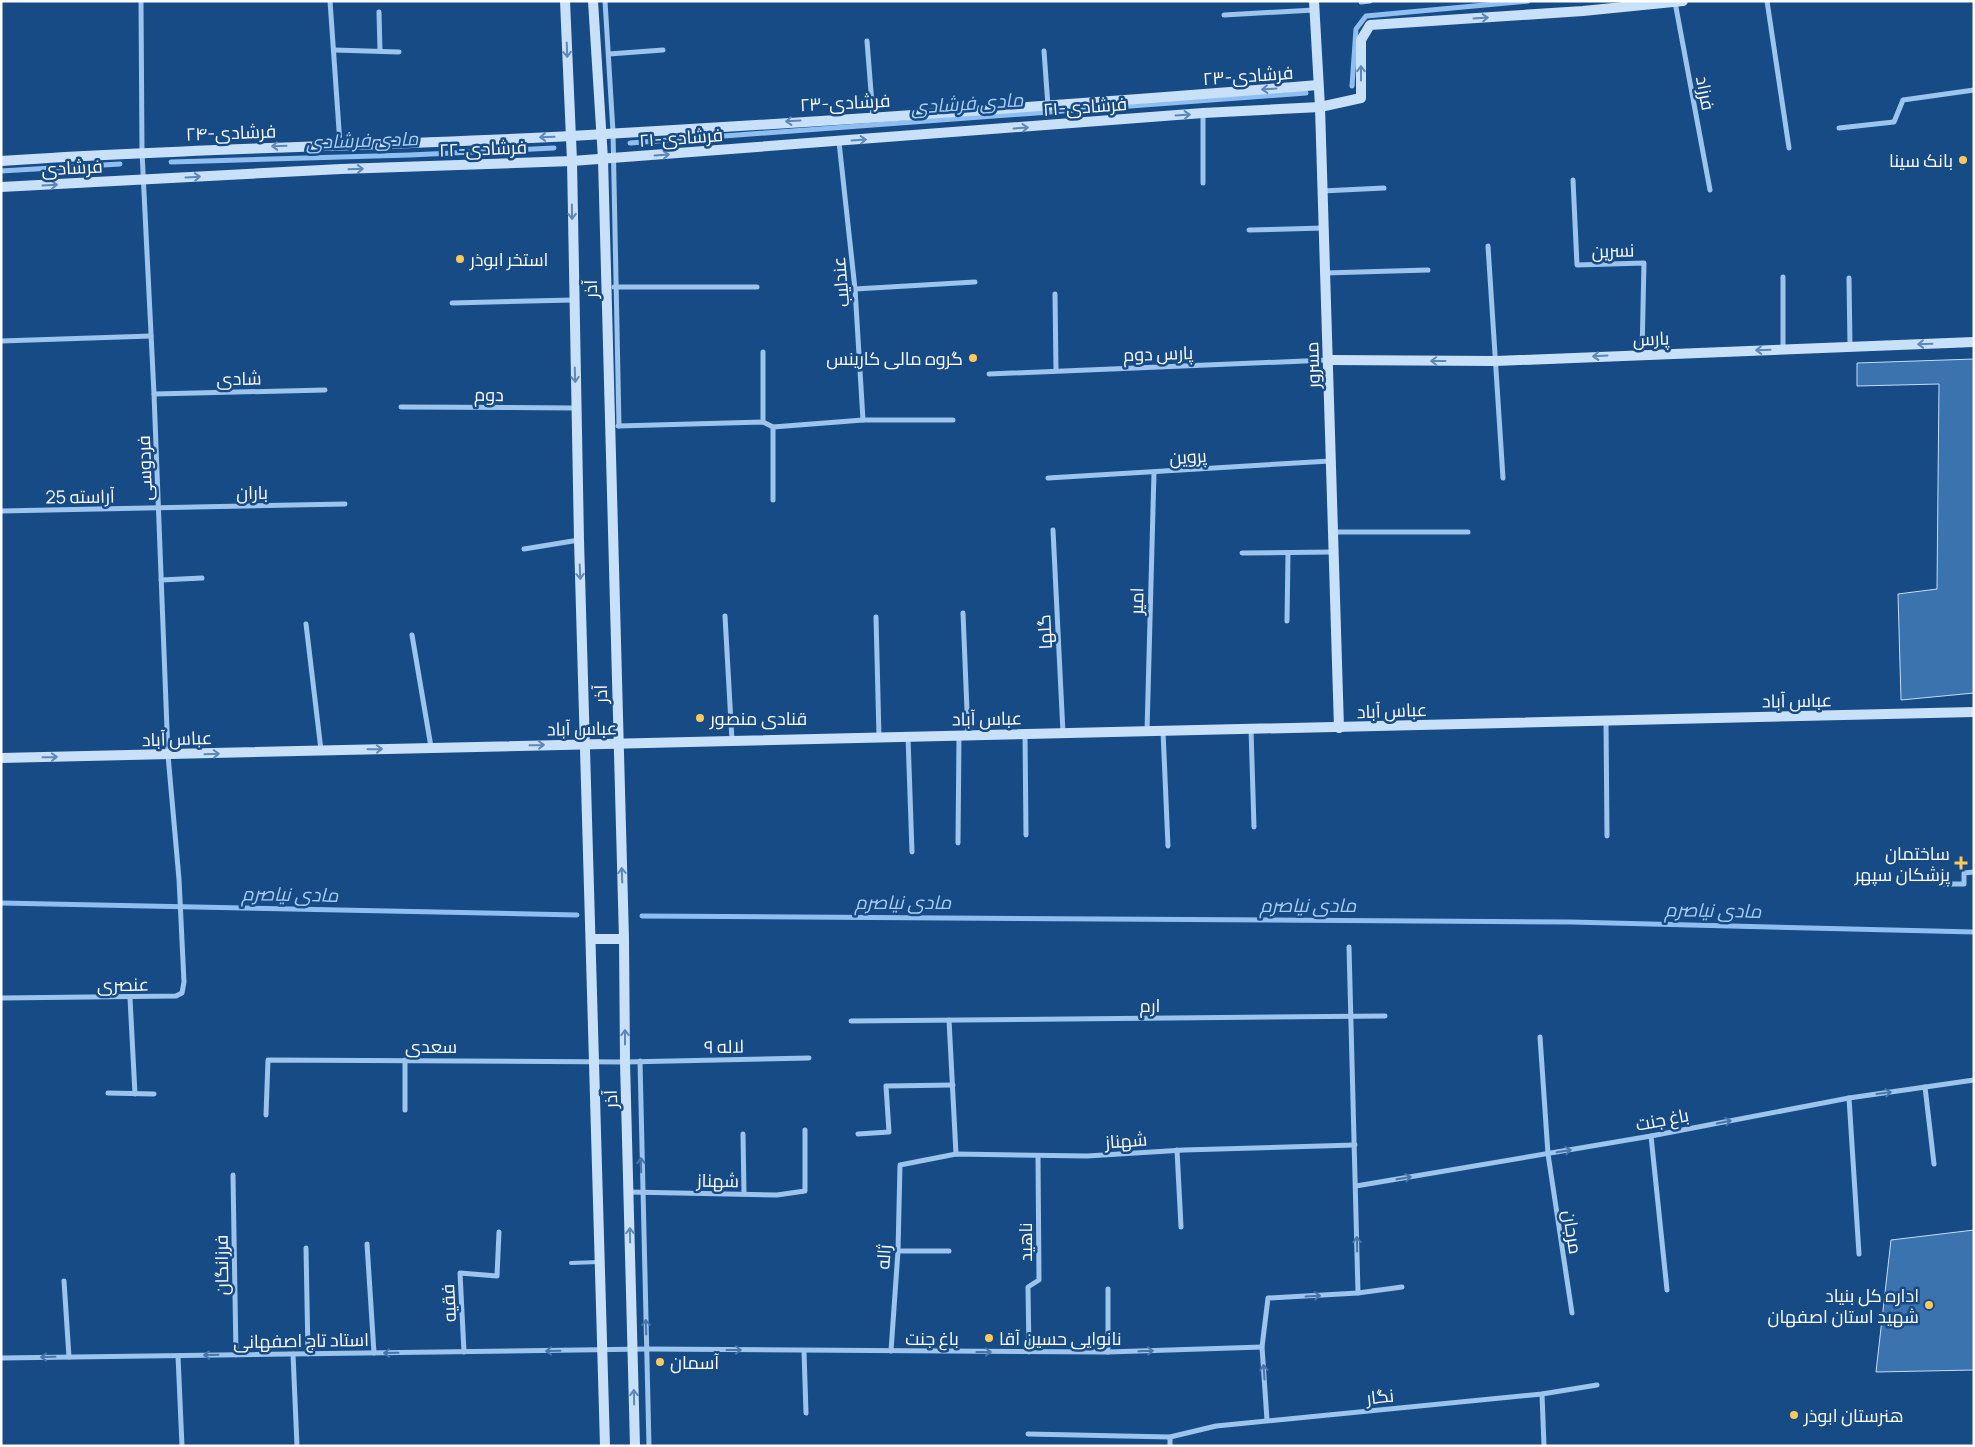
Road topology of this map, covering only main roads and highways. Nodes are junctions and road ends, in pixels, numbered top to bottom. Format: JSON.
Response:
{"nodes":[{"id":1,"x":565,"y":1,"type":"edge"},
{"id":2,"x":593,"y":1,"type":"edge"},
{"id":3,"x":1679,"y":2,"type":"edge"},
{"id":4,"x":1314,"y":6,"type":"edge"},
{"id":5,"x":1583,"y":6,"type":"edge"},
{"id":6,"x":1318,"y":85,"type":"junction"},
{"id":7,"x":1320,"y":107,"type":"junction"},
{"id":8,"x":613,"y":132,"type":"joint"},
{"id":9,"x":601,"y":134,"type":"junction"},
{"id":10,"x":570,"y":136,"type":"junction"},
{"id":11,"x":608,"y":159,"type":"junction"},
{"id":12,"x":1,"y":161,"type":"edge"},
{"id":13,"x":572,"y":161,"type":"junction"},
{"id":14,"x":145,"y":180,"type":"joint"},
{"id":15,"x":1,"y":187,"type":"edge"},
{"id":16,"x":1974,"y":342,"type":"edge"},
{"id":17,"x":1329,"y":360,"type":"junction"},
{"id":18,"x":1969,"y":712,"type":"edge"},
{"id":19,"x":1974,"y":718,"type":"edge"},
{"id":20,"x":1339,"y":728,"type":"junction"},
{"id":21,"x":618,"y":743,"type":"junction"},
{"id":22,"x":585,"y":744,"type":"junction"},
{"id":23,"x":1,"y":758,"type":"edge"},
{"id":24,"x":591,"y":939,"type":"junction"},
{"id":25,"x":624,"y":939,"type":"junction"},
{"id":26,"x":605,"y":1446,"type":"edge"},
{"id":27,"x":635,"y":1446,"type":"edge"}],
"edges":[{"from":1,"to":10,"type":"main road","name":"آذر","one_way":true},
{"from":2,"to":9,"type":"main road","name":"آذر"},
{"from":3,"to":5,"type":"main road"},
{"from":4,"to":6,"type":"main road","name":"مسرور"},
{"from":7,"to":5,"type":"main road","one_way":true},
{"from":6,"to":7,"type":"main road","name":"مسرور"},
{"from":6,"to":8,"type":"main road","name":"۲۳-فرشادی","one_way":true},
{"from":11,"to":7,"type":"main road","name":"۲۱-فرشادی","one_way":true},
{"from":7,"to":17,"type":"main road","name":"مسرور"},
{"from":8,"to":9,"type":"main road","name":"۲۴-فرشادی"},
{"from":9,"to":10,"type":"main road","name":"۲۴-فرشادی"},
{"from":9,"to":11,"type":"main road","name":"آذر"},
{"from":10,"to":12,"type":"main road","name":"۲۴-فرشادی","one_way":true},
{"from":10,"to":13,"type":"main road","name":"آذر"},
{"from":11,"to":13,"type":"main road","name":"۲۲-فرشادی"},
{"from":11,"to":21,"type":"main road","name":"آذر"},
{"from":14,"to":13,"type":"main road","name":"۲۲-فرشادی","one_way":true},
{"from":13,"to":22,"type":"main road","name":"آذر","one_way":true},
{"from":15,"to":14,"type":"main road","name":"فرشادی","one_way":true},
{"from":16,"to":17,"type":"main road","name":"پارس","one_way":true},
{"from":17,"to":20,"type":"main road","name":"مسرور"},
{"from":18,"to":19,"type":"main road"},
{"from":18,"to":20,"type":"main road","name":"عباس آباد"},
{"from":20,"to":21,"type":"main road","name":"عباس آباد"},
{"from":21,"to":22,"type":"main road","name":"عباس آباد"},
{"from":25,"to":21,"type":"main road","name":"آذر","one_way":true},
{"from":23,"to":22,"type":"main road","name":"عباس آباد","one_way":true},
{"from":22,"to":24,"type":"main road","name":"آذر"},
{"from":24,"to":25,"type":"main road"},
{"from":24,"to":26,"type":"main road","name":"آذر"},
{"from":27,"to":25,"type":"main road","name":"آذر","one_way":true}]}
